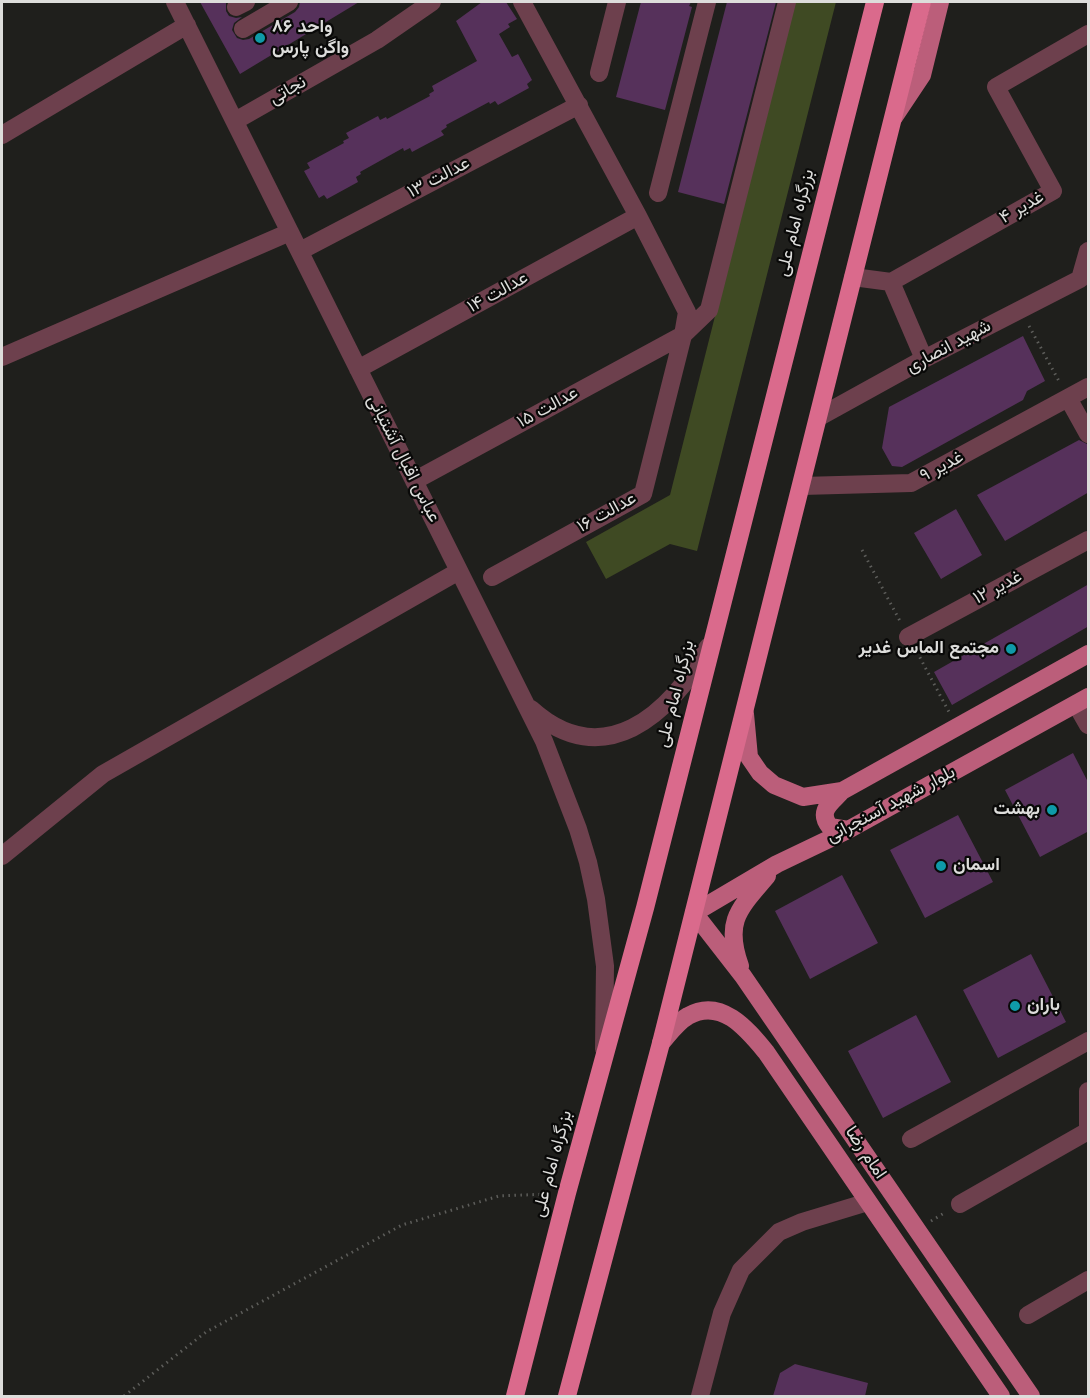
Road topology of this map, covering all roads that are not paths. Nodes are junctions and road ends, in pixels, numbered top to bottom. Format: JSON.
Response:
{"nodes":[{"id":1,"x":175,"y":2,"type":"edge"},
{"id":2,"x":289,"y":2,"type":"edge"},
{"id":3,"x":522,"y":2,"type":"edge"},
{"id":4,"x":617,"y":2,"type":"edge"},
{"id":5,"x":707,"y":2,"type":"edge"},
{"id":6,"x":787,"y":2,"type":"edge"},
{"id":7,"x":875,"y":2,"type":"edge"},
{"id":8,"x":922,"y":2,"type":"edge"},
{"id":9,"x":940,"y":2,"type":"edge"},
{"id":10,"x":427,"y":3,"type":"edge"},
{"id":11,"x":187,"y":25,"type":"junction"},
{"id":12,"x":243,"y":29,"type":"dead end"},
{"id":13,"x":1089,"y":34,"type":"edge"},
{"id":14,"x":599,"y":73,"type":"dead end"},
{"id":15,"x":579,"y":105,"type":"junction"},
{"id":16,"x":893,"y":119,"type":"junction"},
{"id":17,"x":235,"y":121,"type":"junction"},
{"id":18,"x":2,"y":135,"type":"edge"},
{"id":19,"x":658,"y":193,"type":"dead end"},
{"id":20,"x":638,"y":216,"type":"junction"},
{"id":21,"x":290,"y":232,"type":"junction"},
{"id":22,"x":300,"y":251,"type":"junction"},
{"id":23,"x":1089,"y":251,"type":"edge"},
{"id":24,"x":853,"y":277,"type":"junction"},
{"id":25,"x":891,"y":282,"type":"junction"},
{"id":26,"x":683,"y":335,"type":"junction"},
{"id":27,"x":2,"y":357,"type":"edge"},
{"id":28,"x":924,"y":359,"type":"junction"},
{"id":29,"x":358,"y":369,"type":"junction"},
{"id":30,"x":1089,"y":387,"type":"edge"},
{"id":31,"x":1068,"y":398,"type":"junction"},
{"id":32,"x":819,"y":417,"type":"junction"},
{"id":33,"x":1089,"y":434,"type":"edge"},
{"id":34,"x":414,"y":481,"type":"junction"},
{"id":35,"x":802,"y":486,"type":"junction"},
{"id":36,"x":1089,"y":540,"type":"edge"},
{"id":37,"x":459,"y":571,"type":"junction"},
{"id":38,"x":492,"y":577,"type":"dead end"},
{"id":39,"x":908,"y":637,"type":"dead end"},
{"id":40,"x":711,"y":642,"type":"junction"},
{"id":41,"x":1089,"y":654,"type":"edge"},
{"id":42,"x":1082,"y":700,"type":"edge"},
{"id":43,"x":525,"y":704,"type":"junction"},
{"id":44,"x":745,"y":714,"type":"junction"},
{"id":45,"x":1089,"y":725,"type":"edge"},
{"id":46,"x":843,"y":791,"type":"junction"},
{"id":47,"x":848,"y":830,"type":"junction"},
{"id":48,"x":2,"y":856,"type":"edge"},
{"id":49,"x":777,"y":864,"type":"junction"},
{"id":50,"x":694,"y":913,"type":"junction"},
{"id":51,"x":743,"y":976,"type":"junction"},
{"id":52,"x":786,"y":1037,"type":"junction"},
{"id":53,"x":1089,"y":1041,"type":"edge"},
{"id":54,"x":661,"y":1043,"type":"junction"},
{"id":55,"x":766,"y":1052,"type":"junction"},
{"id":56,"x":604,"y":1058,"type":"junction"},
{"id":57,"x":1089,"y":1091,"type":"edge"},
{"id":58,"x":1088,"y":1132,"type":"edge"},
{"id":59,"x":911,"y":1140,"type":"dead end"},
{"id":60,"x":868,"y":1202,"type":"junction"},
{"id":61,"x":960,"y":1204,"type":"road end"},
{"id":62,"x":1089,"y":1280,"type":"edge"},
{"id":63,"x":1028,"y":1315,"type":"dead end"},
{"id":64,"x":515,"y":1396,"type":"edge"},
{"id":65,"x":567,"y":1396,"type":"edge"},
{"id":66,"x":700,"y":1396,"type":"edge"},
{"id":67,"x":1001,"y":1396,"type":"edge"},
{"id":68,"x":1031,"y":1396,"type":"edge"}],
"edges":[{"from":1,"to":11,"type":"street","name":"عباس اقبال آشتیانی"},
{"from":2,"to":12,"type":"street"},
{"from":3,"to":15,"type":"street","name":"عدالت ۱۶"},
{"from":4,"to":14,"type":"street"},
{"from":5,"to":19,"type":"street"},
{"from":6,"to":26,"type":"street","name":"عدالت ۱۵"},
{"from":7,"to":40,"type":"highway","name":"بزرگراه امام علی"},
{"from":8,"to":16,"type":"highway"},
{"from":9,"to":16,"type":"main road"},
{"from":10,"to":17,"type":"street","name":"نجاتی"},
{"from":11,"to":17,"type":"street","name":"عباس اقبال آشتیانی"},
{"from":11,"to":18,"type":"street"},
{"from":13,"to":25,"type":"street","name":"غدیر ۴"},
{"from":15,"to":20,"type":"street","name":"عدالت ۱۶"},
{"from":15,"to":22,"type":"street","name":"عدالت ۱۳"},
{"from":16,"to":24,"type":"highway"},
{"from":17,"to":21,"type":"street","name":"عباس اقبال آشتیانی"},
{"from":20,"to":26,"type":"street","name":"عدالت ۱۶"},
{"from":20,"to":29,"type":"street","name":"عدالت ۱۴"},
{"from":21,"to":22,"type":"street","name":"عباس اقبال آشتیانی"},
{"from":21,"to":27,"type":"street"},
{"from":22,"to":29,"type":"street","name":"عباس اقبال آشتیانی"},
{"from":23,"to":28,"type":"street","name":"شهید انصاری"},
{"from":24,"to":25,"type":"street"},
{"from":24,"to":32,"type":"highway"},
{"from":25,"to":28,"type":"street"},
{"from":26,"to":34,"type":"street","name":"عدالت ۱۵"},
{"from":26,"to":38,"type":"street","name":"عدالت ۱۶"},
{"from":28,"to":32,"type":"street","name":"شهید انصاری"},
{"from":29,"to":34,"type":"street","name":"عباس اقبال آشتیانی"},
{"from":30,"to":31,"type":"street","name":"غدیر ۹"},
{"from":31,"to":33,"type":"street"},
{"from":31,"to":35,"type":"street","name":"غدیر ۹"},
{"from":32,"to":35,"type":"highway"},
{"from":34,"to":37,"type":"street","name":"عباس اقبال آشتیانی"},
{"from":35,"to":44,"type":"highway"},
{"from":36,"to":39,"type":"street","name":"غدیر ۱۲"},
{"from":37,"to":43,"type":"street","name":"عباس اقبال آشتیانی"},
{"from":37,"to":48,"type":"street"},
{"from":40,"to":43,"type":"street","name":"عباس اقبال آشتیانی"},
{"from":40,"to":56,"type":"highway","name":"بزرگراه امام علی"},
{"from":41,"to":46,"type":"main road","name":"بلوار شهید آسنجرانی"},
{"from":42,"to":45,"type":"street"},
{"from":42,"to":47,"type":"main road","name":"بلوار شهید آسنجرانی"},
{"from":43,"to":56,"type":"street"},
{"from":44,"to":46,"type":"main road","name":"بلوار شهید آسنجرانی"},
{"from":44,"to":50,"type":"highway"},
{"from":46,"to":47,"type":"main road"},
{"from":47,"to":49,"type":"main road","name":"بلوار شهید آسنجرانی"},
{"from":49,"to":50,"type":"main road","name":"بلوار شهید آسنجرانی"},
{"from":49,"to":51,"type":"main road"},
{"from":50,"to":51,"type":"main road","name":"امام رضا"},
{"from":50,"to":54,"type":"highway"},
{"from":51,"to":52,"type":"main road","name":"امام رضا"},
{"from":52,"to":55,"type":"main road"},
{"from":52,"to":68,"type":"main road","name":"امام رضا"},
{"from":53,"to":59,"type":"street"},
{"from":54,"to":55,"type":"main road","name":"امام رضا"},
{"from":54,"to":65,"type":"highway"},
{"from":55,"to":60,"type":"main road","name":"امام رضا"},
{"from":56,"to":64,"type":"highway","name":"بزرگراه امام علی"},
{"from":57,"to":58,"type":"street"},
{"from":58,"to":61,"type":"street"},
{"from":60,"to":66,"type":"street"},
{"from":60,"to":67,"type":"main road","name":"امام رضا"},
{"from":62,"to":63,"type":"street"}]}
